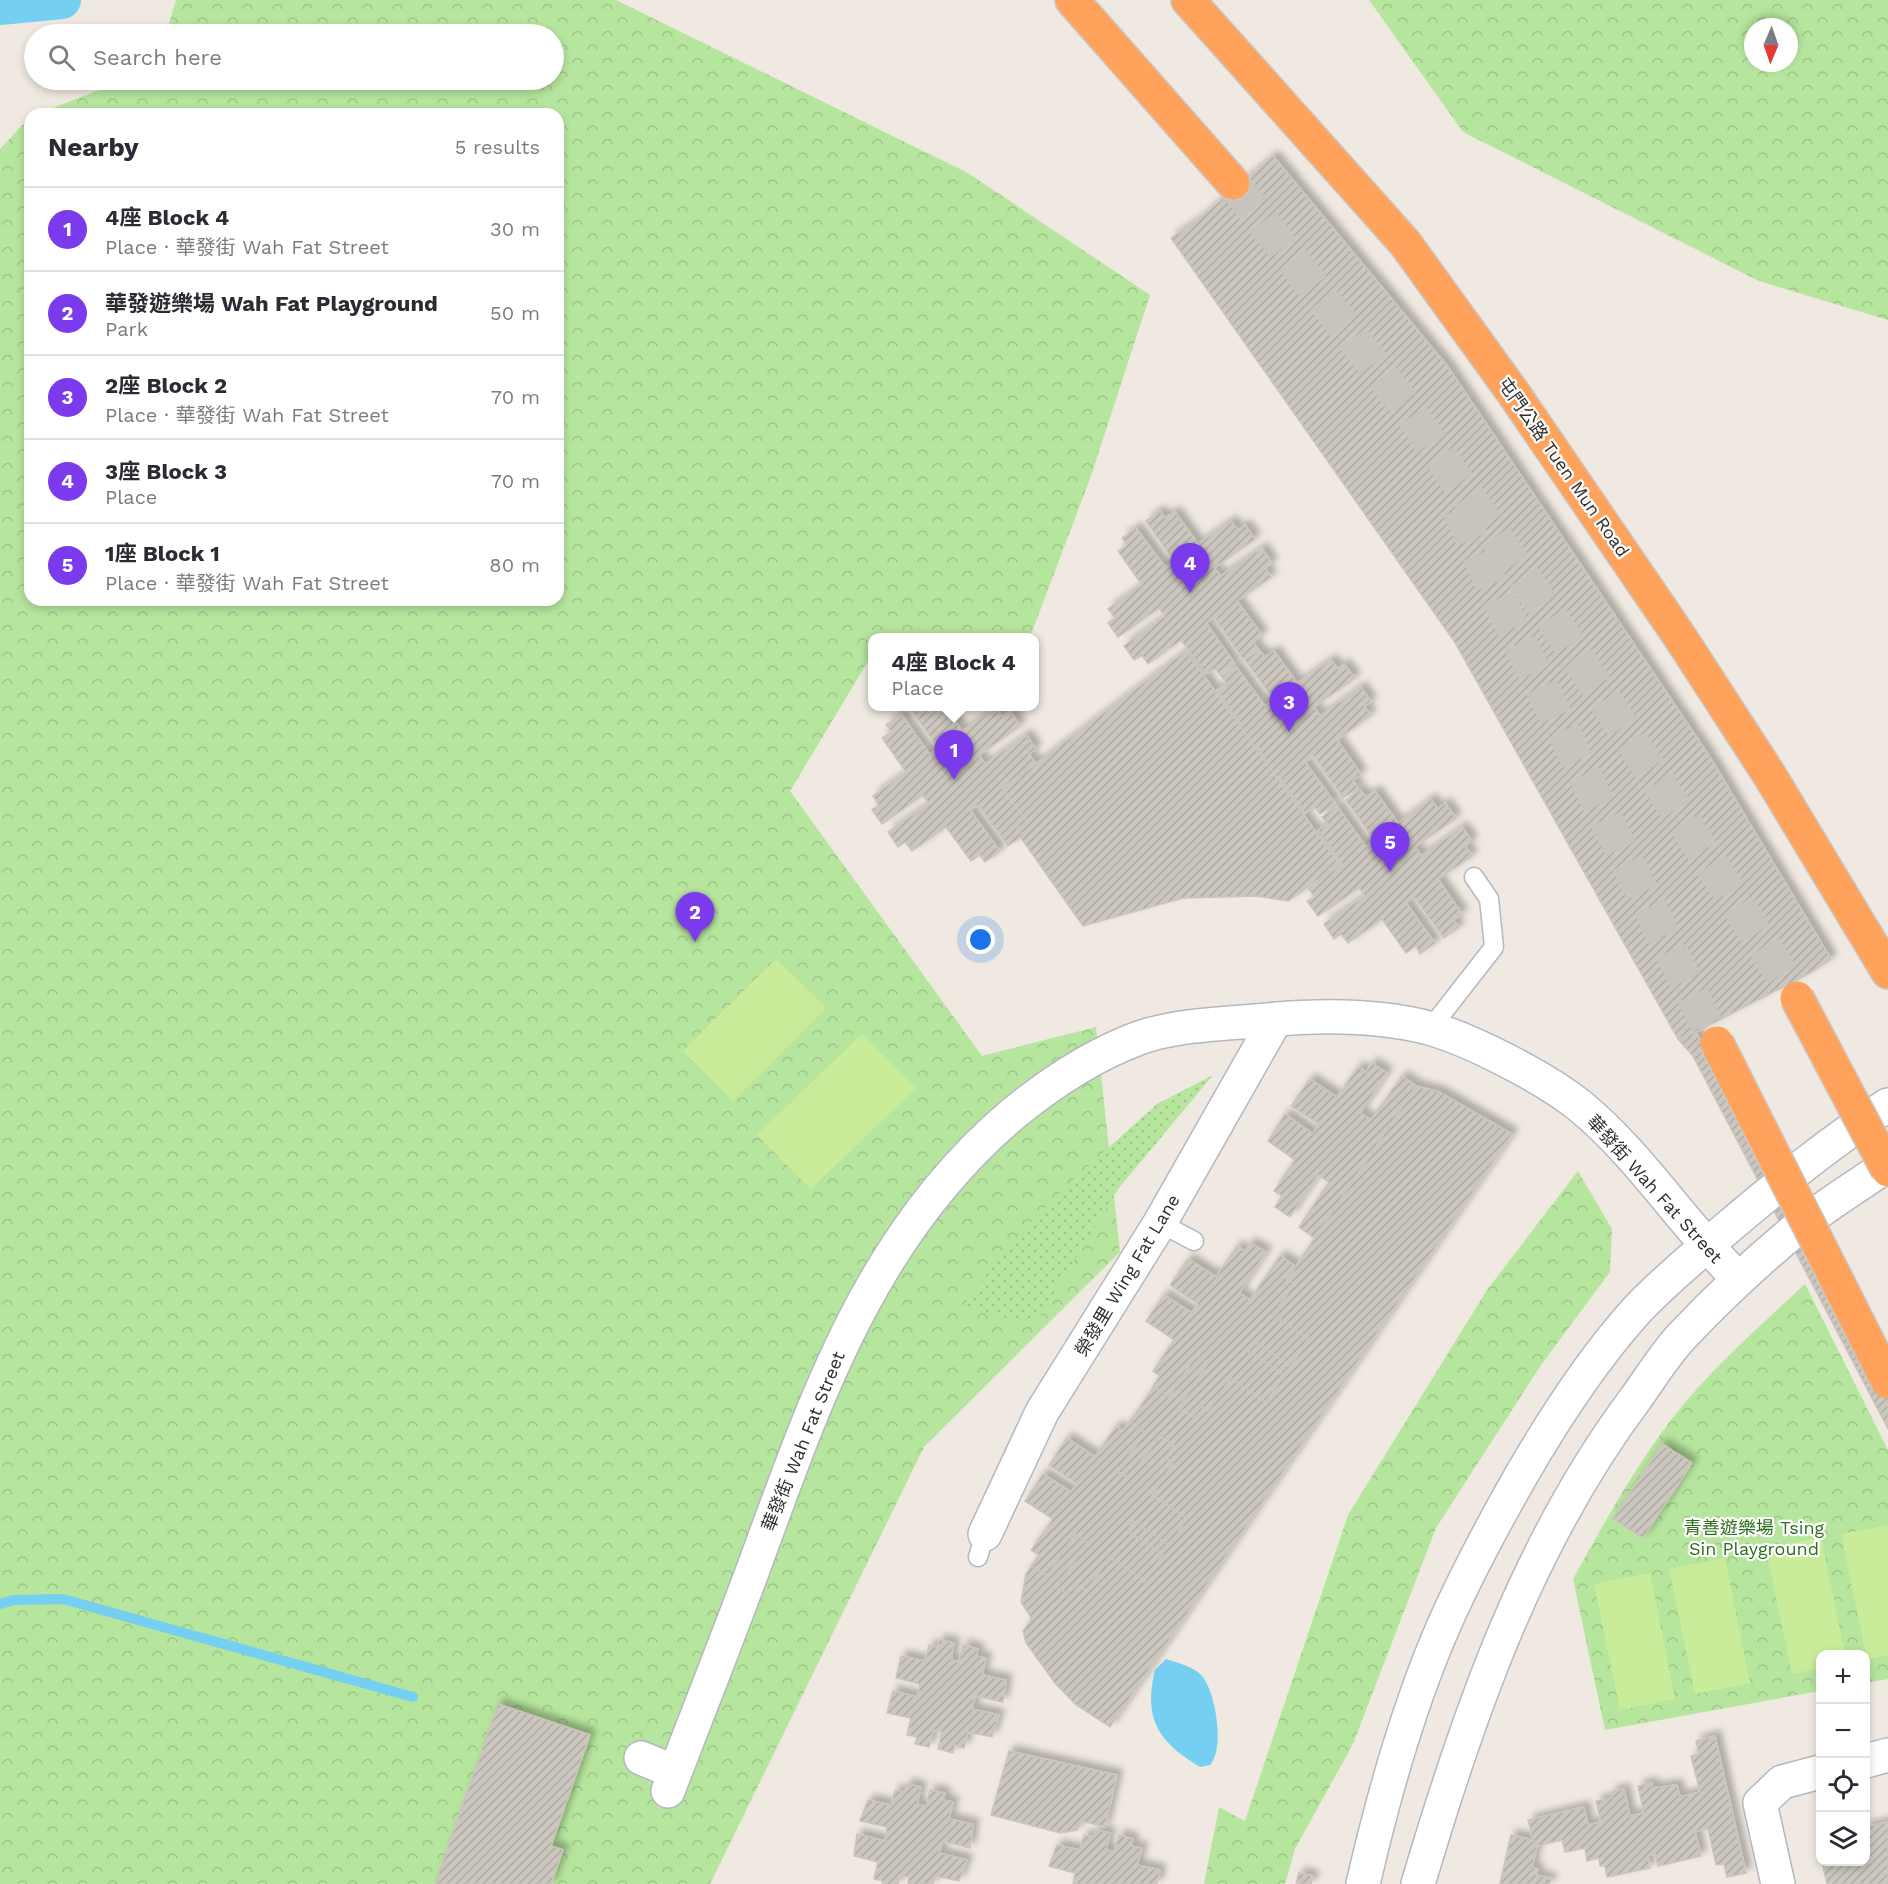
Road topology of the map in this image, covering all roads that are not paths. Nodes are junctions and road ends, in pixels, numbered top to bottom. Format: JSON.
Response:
{"nodes":[{"id":1,"x":1072,"y":0,"type":"edge"},
{"id":2,"x":1188,"y":0,"type":"edge"},
{"id":3,"x":1233,"y":183,"type":"tunnel mouth"},
{"id":4,"x":1474,"y":877,"type":"dead end"},
{"id":5,"x":1882,"y":962,"type":"edge"},
{"id":6,"x":1793,"y":992,"type":"tunnel mouth"},
{"id":7,"x":1276,"y":1019,"type":"junction"},
{"id":8,"x":1430,"y":1029,"type":"junction"},
{"id":9,"x":1713,"y":1036,"type":"tunnel mouth"},
{"id":10,"x":1888,"y":1106,"type":"edge"},
{"id":11,"x":1888,"y":1165,"type":"edge"},
{"id":12,"x":1888,"y":1170,"type":"edge"},
{"id":13,"x":1160,"y":1223,"type":"junction"},
{"id":14,"x":1194,"y":1241,"type":"dead end"},
{"id":15,"x":1706,"y":1247,"type":"junction"},
{"id":16,"x":1739,"y":1279,"type":"junction"},
{"id":17,"x":1888,"y":1382,"type":"edge"},
{"id":18,"x":982,"y":1545,"type":"dead end"},
{"id":19,"x":1888,"y":1755,"type":"edge"},
{"id":20,"x":641,"y":1758,"type":"dead end"},
{"id":21,"x":1870,"y":1760,"type":"edge"},
{"id":22,"x":1816,"y":1773,"type":"edge"},
{"id":23,"x":1363,"y":1884,"type":"edge"},
{"id":24,"x":1418,"y":1884,"type":"edge"},
{"id":25,"x":1778,"y":1884,"type":"edge"}],
"edges":[{"from":1,"to":3,"type":"highway"},
{"from":2,"to":5,"type":"highway","name":"屯門公路 Tuen Mun Road"},
{"from":4,"to":8,"type":"lane"},
{"from":6,"to":12,"type":"highway","bridge":true},
{"from":7,"to":8,"type":"street","name":"華發街 Wah Fat Street"},
{"from":7,"to":13,"type":"street","name":"榮發里 Wing Fat Lane"},
{"from":7,"to":20,"type":"street","name":"華發街 Wah Fat Street"},
{"from":8,"to":15,"type":"street","name":"華發街 Wah Fat Street"},
{"from":9,"to":17,"type":"highway","bridge":true},
{"from":10,"to":15,"type":"street"},
{"from":11,"to":16,"type":"street"},
{"from":13,"to":14,"type":"lane"},
{"from":13,"to":18,"type":"street","name":"榮發里 Wing Fat Lane"},
{"from":15,"to":16,"type":"street","name":"華發街 Wah Fat Street"},
{"from":15,"to":23,"type":"street"},
{"from":16,"to":24,"type":"street"},
{"from":19,"to":21,"type":"street"},
{"from":22,"to":25,"type":"street"}]}
